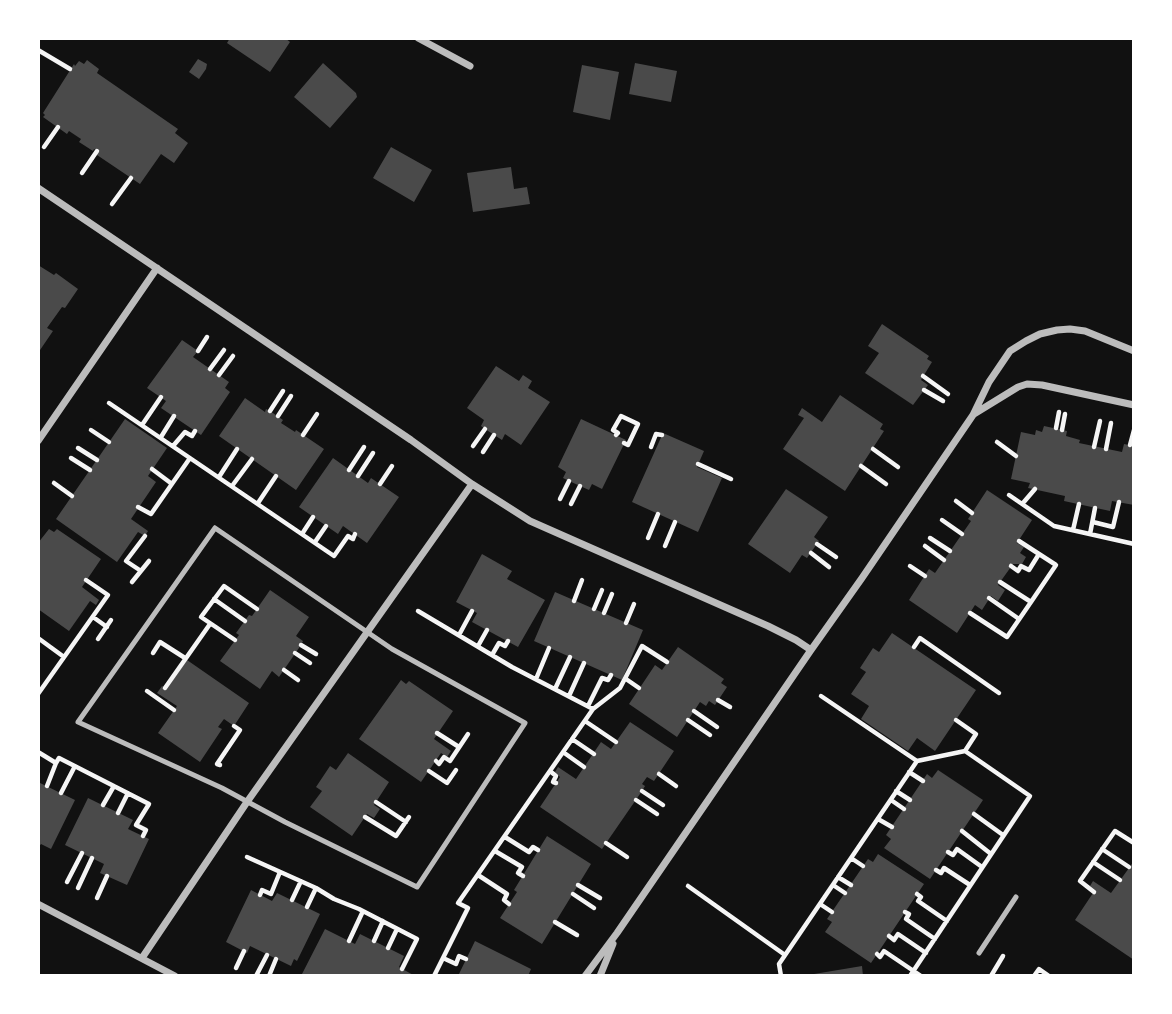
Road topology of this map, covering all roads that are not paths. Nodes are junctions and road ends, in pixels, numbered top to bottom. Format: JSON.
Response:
{"nodes":[{"id":1,"x":418,"y":38,"type":"edge"},
{"id":2,"x":470,"y":66,"type":"dead end"},
{"id":3,"x":38,"y":188,"type":"edge"},
{"id":4,"x":157,"y":268,"type":"junction"},
{"id":5,"x":1133,"y":351,"type":"edge"},
{"id":6,"x":1133,"y":405,"type":"edge"},
{"id":7,"x":973,"y":415,"type":"junction"},
{"id":8,"x":38,"y":442,"type":"edge"},
{"id":9,"x":472,"y":484,"type":"junction"},
{"id":10,"x":367,"y":633,"type":"junction"},
{"id":11,"x":811,"y":650,"type":"junction"},
{"id":12,"x":247,"y":802,"type":"junction"},
{"id":13,"x":1016,"y":897,"type":"dead end"},
{"id":14,"x":38,"y":904,"type":"edge"},
{"id":15,"x":617,"y":933,"type":"junction"},
{"id":16,"x":979,"y":953,"type":"dead end"},
{"id":17,"x":142,"y":958,"type":"junction"},
{"id":18,"x":175,"y":975,"type":"edge"},
{"id":19,"x":585,"y":975,"type":"edge"},
{"id":20,"x":600,"y":975,"type":"edge"}],
"edges":[{"from":1,"to":2,"type":"street"},
{"from":3,"to":4,"type":"street"},
{"from":4,"to":8,"type":"street"},
{"from":4,"to":9,"type":"street"},
{"from":5,"to":7,"type":"street"},
{"from":6,"to":7,"type":"street"},
{"from":7,"to":11,"type":"street"},
{"from":9,"to":10,"type":"street"},
{"from":9,"to":11,"type":"street"},
{"from":10,"to":12,"type":"street"},
{"from":10,"to":12,"type":"lane"},
{"from":10,"to":12,"type":"lane"},
{"from":11,"to":15,"type":"street"},
{"from":12,"to":17,"type":"street"},
{"from":13,"to":16,"type":"lane"},
{"from":14,"to":17,"type":"street"},
{"from":15,"to":19,"type":"street"},
{"from":15,"to":20,"type":"street"},
{"from":17,"to":18,"type":"street"}]}
